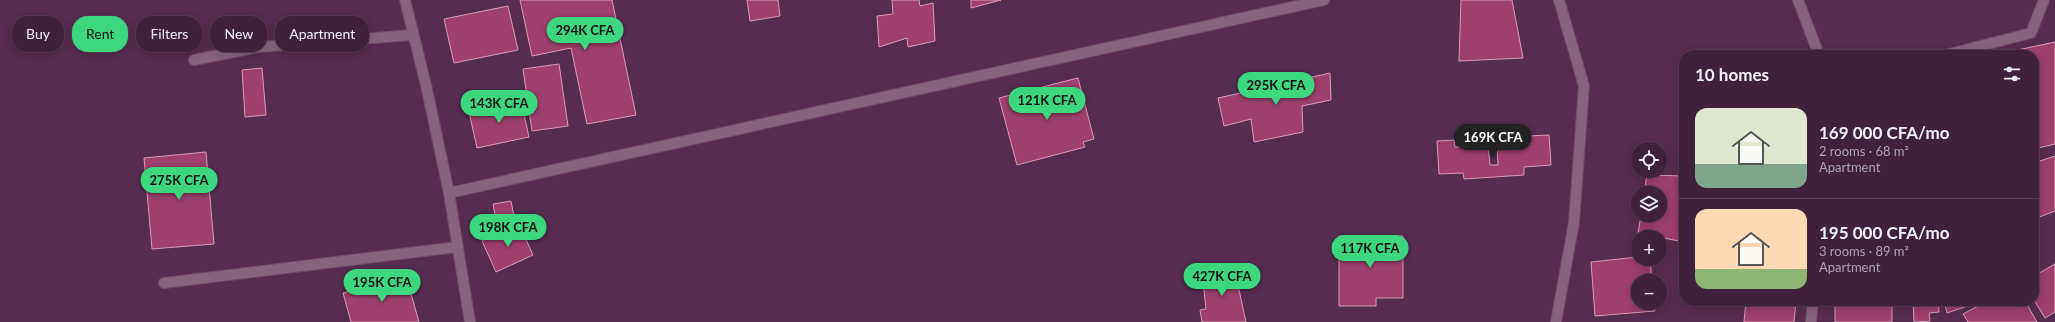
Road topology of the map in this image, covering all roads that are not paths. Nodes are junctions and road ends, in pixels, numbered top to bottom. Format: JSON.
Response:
{"nodes":[{"id":1,"x":404,"y":0,"type":"edge"},
{"id":2,"x":1324,"y":0,"type":"edge"},
{"id":3,"x":1559,"y":0,"type":"edge"},
{"id":4,"x":1798,"y":0,"type":"edge"},
{"id":5,"x":2044,"y":0,"type":"edge"},
{"id":6,"x":412,"y":35,"type":"junction"},
{"id":7,"x":1817,"y":50,"type":"edge"},
{"id":8,"x":1965,"y":50,"type":"edge"},
{"id":9,"x":194,"y":60,"type":"dead end"},
{"id":10,"x":449,"y":193,"type":"junction"},
{"id":11,"x":457,"y":247,"type":"junction"},
{"id":12,"x":164,"y":283,"type":"dead end"},
{"id":13,"x":1812,"y":306,"type":"edge"},
{"id":14,"x":470,"y":322,"type":"edge"},
{"id":15,"x":1556,"y":322,"type":"edge"},
{"id":16,"x":1811,"y":322,"type":"edge"}],
"edges":[{"from":1,"to":6,"type":"street"},
{"from":2,"to":10,"type":"street"},
{"from":3,"to":15,"type":"street"},
{"from":4,"to":7,"type":"street"},
{"from":5,"to":8,"type":"street"},
{"from":6,"to":9,"type":"street"},
{"from":6,"to":10,"type":"street"},
{"from":10,"to":11,"type":"street"},
{"from":11,"to":12,"type":"street"},
{"from":11,"to":14,"type":"street"},
{"from":13,"to":16,"type":"street"}]}
